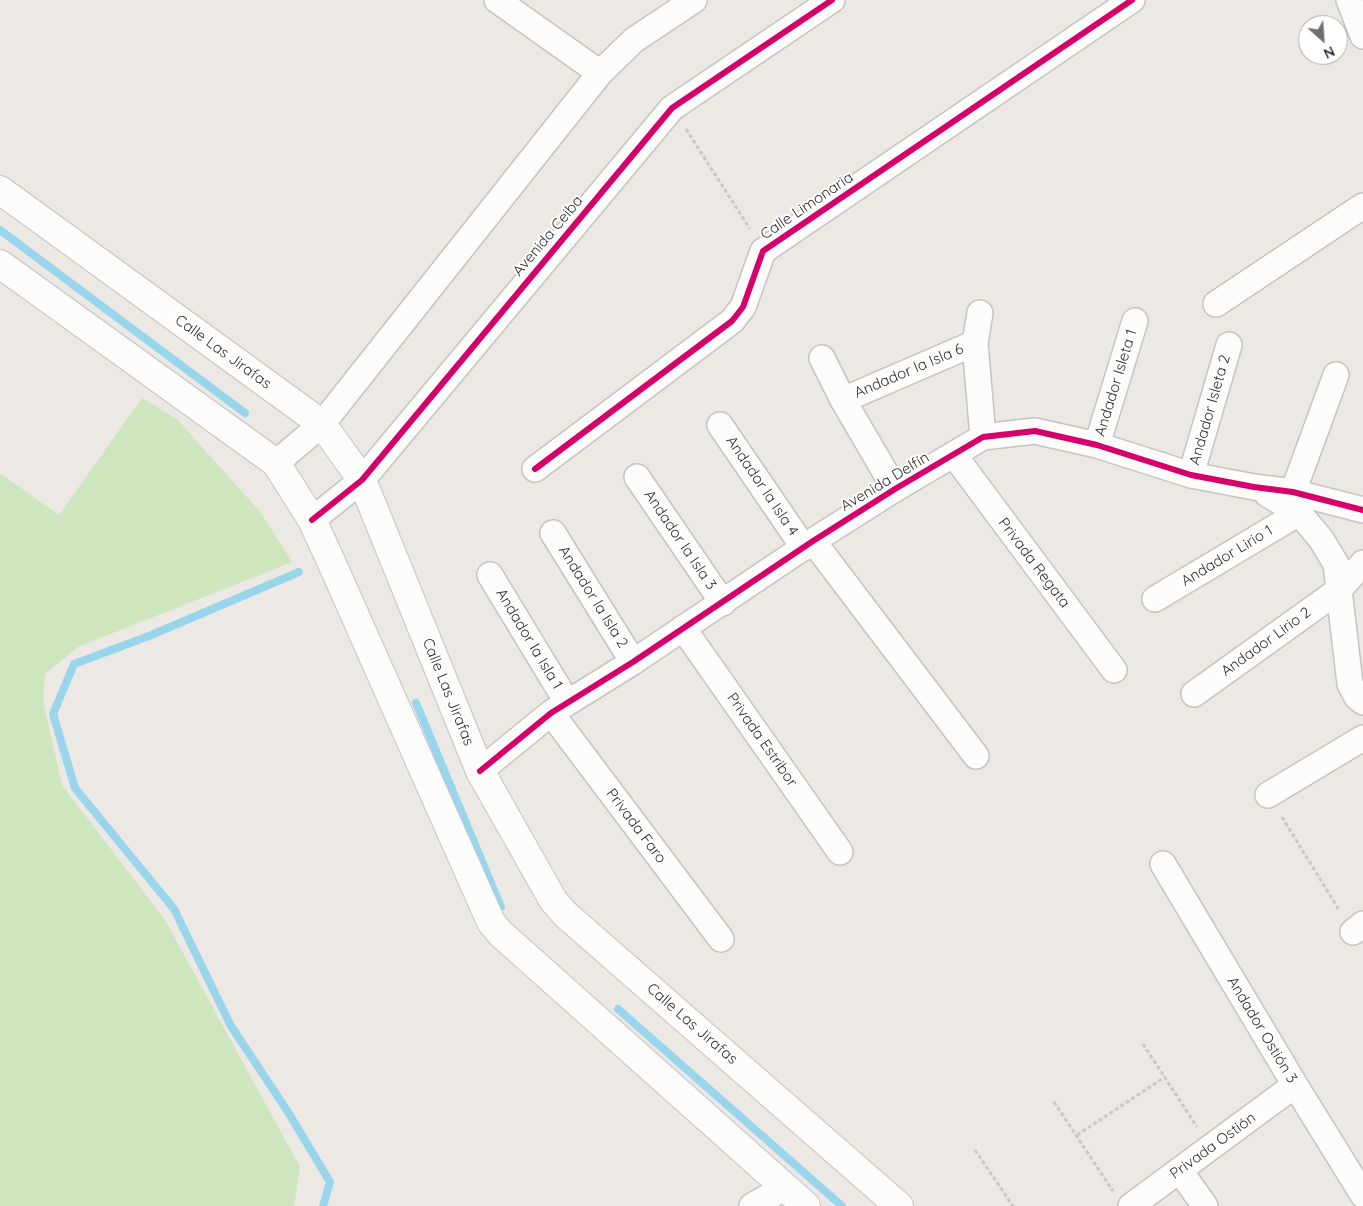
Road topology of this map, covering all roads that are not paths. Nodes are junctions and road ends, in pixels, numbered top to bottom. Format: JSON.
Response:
{"nodes":[{"id":1,"x":497,"y":0,"type":"edge"},
{"id":2,"x":694,"y":0,"type":"edge"},
{"id":3,"x":832,"y":0,"type":"edge"},
{"id":4,"x":1132,"y":0,"type":"edge"},
{"id":5,"x":1349,"y":0,"type":"edge"},
{"id":6,"x":1362,"y":33,"type":"edge"},
{"id":7,"x":600,"y":73,"type":"junction"},
{"id":8,"x":0,"y":190,"type":"edge"},
{"id":9,"x":1363,"y":206,"type":"edge"},
{"id":10,"x":0,"y":264,"type":"edge"},
{"id":11,"x":1216,"y":304,"type":"dead end"},
{"id":12,"x":980,"y":314,"type":"dead end"},
{"id":13,"x":1135,"y":321,"type":"dead end"},
{"id":14,"x":975,"y":343,"type":"junction"},
{"id":15,"x":1229,"y":345,"type":"dead end"},
{"id":16,"x":822,"y":358,"type":"dead end"},
{"id":17,"x":1336,"y":375,"type":"dead end"},
{"id":18,"x":842,"y":400,"type":"junction"},
{"id":19,"x":322,"y":424,"type":"junction"},
{"id":20,"x":720,"y":425,"type":"dead end"},
{"id":21,"x":982,"y":438,"type":"junction"},
{"id":22,"x":1097,"y":445,"type":"junction"},
{"id":23,"x":954,"y":455,"type":"junction"},
{"id":24,"x":276,"y":462,"type":"junction"},
{"id":25,"x":535,"y":469,"type":"dead end"},
{"id":26,"x":1191,"y":475,"type":"junction"},
{"id":27,"x":637,"y":477,"type":"dead end"},
{"id":28,"x":362,"y":480,"type":"junction"},
{"id":29,"x":895,"y":489,"type":"junction"},
{"id":30,"x":1296,"y":502,"type":"junction"},
{"id":31,"x":1363,"y":510,"type":"edge"},
{"id":32,"x":312,"y":520,"type":"junction"},
{"id":33,"x":552,"y":532,"type":"dead end"},
{"id":34,"x":809,"y":544,"type":"junction"},
{"id":35,"x":1363,"y":563,"type":"edge"},
{"id":36,"x":490,"y":575,"type":"dead end"},
{"id":37,"x":1339,"y":590,"type":"junction"},
{"id":38,"x":1155,"y":599,"type":"dead end"},
{"id":39,"x":723,"y":603,"type":"junction"},
{"id":40,"x":683,"y":628,"type":"junction"},
{"id":41,"x":633,"y":662,"type":"junction"},
{"id":42,"x":1114,"y":670,"type":"dead end"},
{"id":43,"x":1194,"y":694,"type":"dead end"},
{"id":44,"x":1363,"y":702,"type":"edge"},
{"id":45,"x":559,"y":708,"type":"junction"},
{"id":46,"x":1363,"y":738,"type":"edge"},
{"id":47,"x":976,"y":756,"type":"dead end"},
{"id":48,"x":480,"y":771,"type":"junction"},
{"id":49,"x":1268,"y":795,"type":"road end"},
{"id":50,"x":840,"y":852,"type":"dead end"},
{"id":51,"x":1163,"y":864,"type":"dead end"},
{"id":52,"x":721,"y":939,"type":"dead end"},
{"id":53,"x":1295,"y":1086,"type":"junction"},
{"id":54,"x":1180,"y":1170,"type":"junction"},
{"id":55,"x":786,"y":1187,"type":"junction"},
{"id":56,"x":1363,"y":1195,"type":"edge"},
{"id":57,"x":1124,"y":1202,"type":"edge"},
{"id":58,"x":752,"y":1206,"type":"edge"},
{"id":59,"x":806,"y":1206,"type":"edge"},
{"id":60,"x":899,"y":1206,"type":"edge"},
{"id":61,"x":1205,"y":1206,"type":"edge"}],
"edges":[{"from":1,"to":7,"type":"street"},
{"from":2,"to":7,"type":"street"},
{"from":3,"to":28,"type":"street","name":"Avenida Ceiba"},
{"from":4,"to":25,"type":"street","name":"Calle Limonaria"},
{"from":5,"to":6,"type":"street"},
{"from":7,"to":19,"type":"street"},
{"from":8,"to":19,"type":"main road","name":"Calle Las Jirafas"},
{"from":9,"to":11,"type":"street"},
{"from":10,"to":24,"type":"main road"},
{"from":12,"to":14,"type":"street"},
{"from":13,"to":22,"type":"street","name":"Andador Isleta 1"},
{"from":14,"to":18,"type":"street","name":"Andador la Isla 6"},
{"from":14,"to":21,"type":"street"},
{"from":15,"to":26,"type":"street","name":"Andador Isleta 2"},
{"from":16,"to":18,"type":"street"},
{"from":17,"to":30,"type":"street"},
{"from":18,"to":29,"type":"street"},
{"from":19,"to":24,"type":"street"},
{"from":19,"to":28,"type":"main road","name":"Calle Las Jirafas"},
{"from":20,"to":34,"type":"street","name":"Andador la Isla 4"},
{"from":21,"to":22,"type":"street","name":"Avenida Delfín"},
{"from":21,"to":23,"type":"street","name":"Avenida Delfín"},
{"from":22,"to":26,"type":"street","name":"Avenida Delfín"},
{"from":23,"to":29,"type":"street","name":"Avenida Delfín"},
{"from":23,"to":42,"type":"street","name":"Privada Regata"},
{"from":24,"to":32,"type":"main road"},
{"from":26,"to":30,"type":"street","name":"Avenida Delfín"},
{"from":27,"to":39,"type":"street","name":"Andador la Isla 3"},
{"from":28,"to":32,"type":"street","name":"Avenida Ceiba"},
{"from":28,"to":48,"type":"main road","name":"Calle Las Jirafas"},
{"from":29,"to":34,"type":"street","name":"Avenida Delfín"},
{"from":30,"to":31,"type":"street"},
{"from":30,"to":37,"type":"street"},
{"from":30,"to":38,"type":"street","name":"Andador Lirio 1"},
{"from":32,"to":55,"type":"main road"},
{"from":33,"to":41,"type":"street","name":"Andador la Isla 2"},
{"from":34,"to":39,"type":"street","name":"Avenida Delfín"},
{"from":34,"to":47,"type":"street"},
{"from":35,"to":37,"type":"street","name":"Andador Lirio 2"},
{"from":36,"to":45,"type":"street","name":"Andador la Isla 1"},
{"from":37,"to":43,"type":"street","name":"Andador Lirio 2"},
{"from":37,"to":44,"type":"street"},
{"from":39,"to":40,"type":"street","name":"Avenida Delfín"},
{"from":40,"to":41,"type":"street","name":"Avenida Delfín"},
{"from":40,"to":50,"type":"street","name":"Privada Estribor"},
{"from":41,"to":45,"type":"street","name":"Avenida Delfín"},
{"from":45,"to":48,"type":"street","name":"Avenida Delfín"},
{"from":45,"to":52,"type":"street","name":"Privada Faro"},
{"from":46,"to":49,"type":"street"},
{"from":48,"to":60,"type":"main road","name":"Calle Las Jirafas"},
{"from":51,"to":53,"type":"street","name":"Andador Ostión 3"},
{"from":53,"to":54,"type":"street","name":"Privada Ostión"},
{"from":53,"to":56,"type":"street","name":"Andador Ostión 3"},
{"from":54,"to":57,"type":"street","name":"Privada Ostión"},
{"from":54,"to":61,"type":"street"},
{"from":55,"to":58,"type":"street"},
{"from":55,"to":59,"type":"main road"}]}
